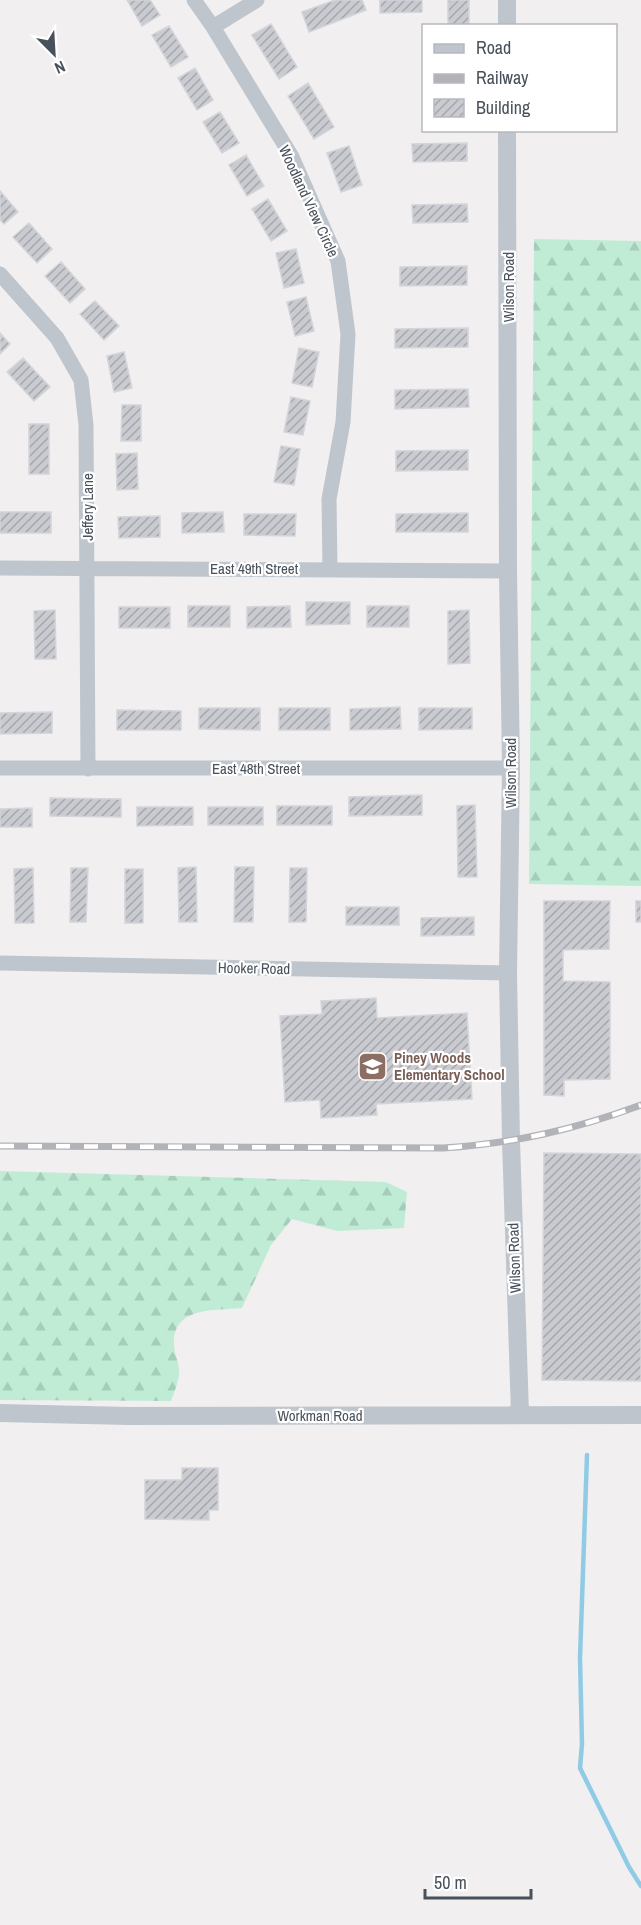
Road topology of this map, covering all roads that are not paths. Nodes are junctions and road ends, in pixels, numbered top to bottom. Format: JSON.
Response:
{"nodes":[{"id":1,"x":194,"y":0,"type":"edge"},
{"id":2,"x":257,"y":0,"type":"edge"},
{"id":3,"x":507,"y":0,"type":"edge"},
{"id":4,"x":507,"y":24,"type":"edge"},
{"id":5,"x":213,"y":27,"type":"junction"},
{"id":6,"x":507,"y":132,"type":"edge"},
{"id":7,"x":0,"y":274,"type":"edge"},
{"id":8,"x":0,"y":568,"type":"edge"},
{"id":9,"x":87,"y":568,"type":"junction"},
{"id":10,"x":330,"y":568,"type":"junction"},
{"id":11,"x":508,"y":571,"type":"junction"},
{"id":12,"x":0,"y":768,"type":"edge"},
{"id":13,"x":511,"y":768,"type":"junction"},
{"id":14,"x":88,"y":769,"type":"junction"},
{"id":15,"x":0,"y":963,"type":"edge"},
{"id":16,"x":508,"y":973,"type":"junction"},
{"id":17,"x":0,"y":1413,"type":"edge"},
{"id":18,"x":520,"y":1414,"type":"junction"},
{"id":19,"x":641,"y":1415,"type":"edge"}],
"edges":[{"from":1,"to":5,"type":"street","name":"Woodland View Circle"},
{"from":2,"to":5,"type":"street"},
{"from":3,"to":4,"type":"street"},
{"from":5,"to":10,"type":"street","name":"Woodland View Circle"},
{"from":6,"to":11,"type":"street","name":"Wilson Road"},
{"from":7,"to":9,"type":"street","name":"Jeffery Lane"},
{"from":8,"to":9,"type":"street","name":"East 49th Street"},
{"from":9,"to":10,"type":"street","name":"East 49th Street"},
{"from":9,"to":14,"type":"street","name":"Jeffery Lane"},
{"from":10,"to":11,"type":"street","name":"East 49th Street"},
{"from":11,"to":13,"type":"street","name":"Wilson Road"},
{"from":12,"to":14,"type":"street","name":"East 48th Street"},
{"from":13,"to":14,"type":"street","name":"East 48th Street"},
{"from":13,"to":16,"type":"street","name":"Wilson Road"},
{"from":15,"to":16,"type":"street","name":"Hooker Road"},
{"from":16,"to":18,"type":"street","name":"Wilson Road"},
{"from":17,"to":18,"type":"street","name":"Workman Road"},
{"from":18,"to":19,"type":"street","name":"Workman Road"}]}
